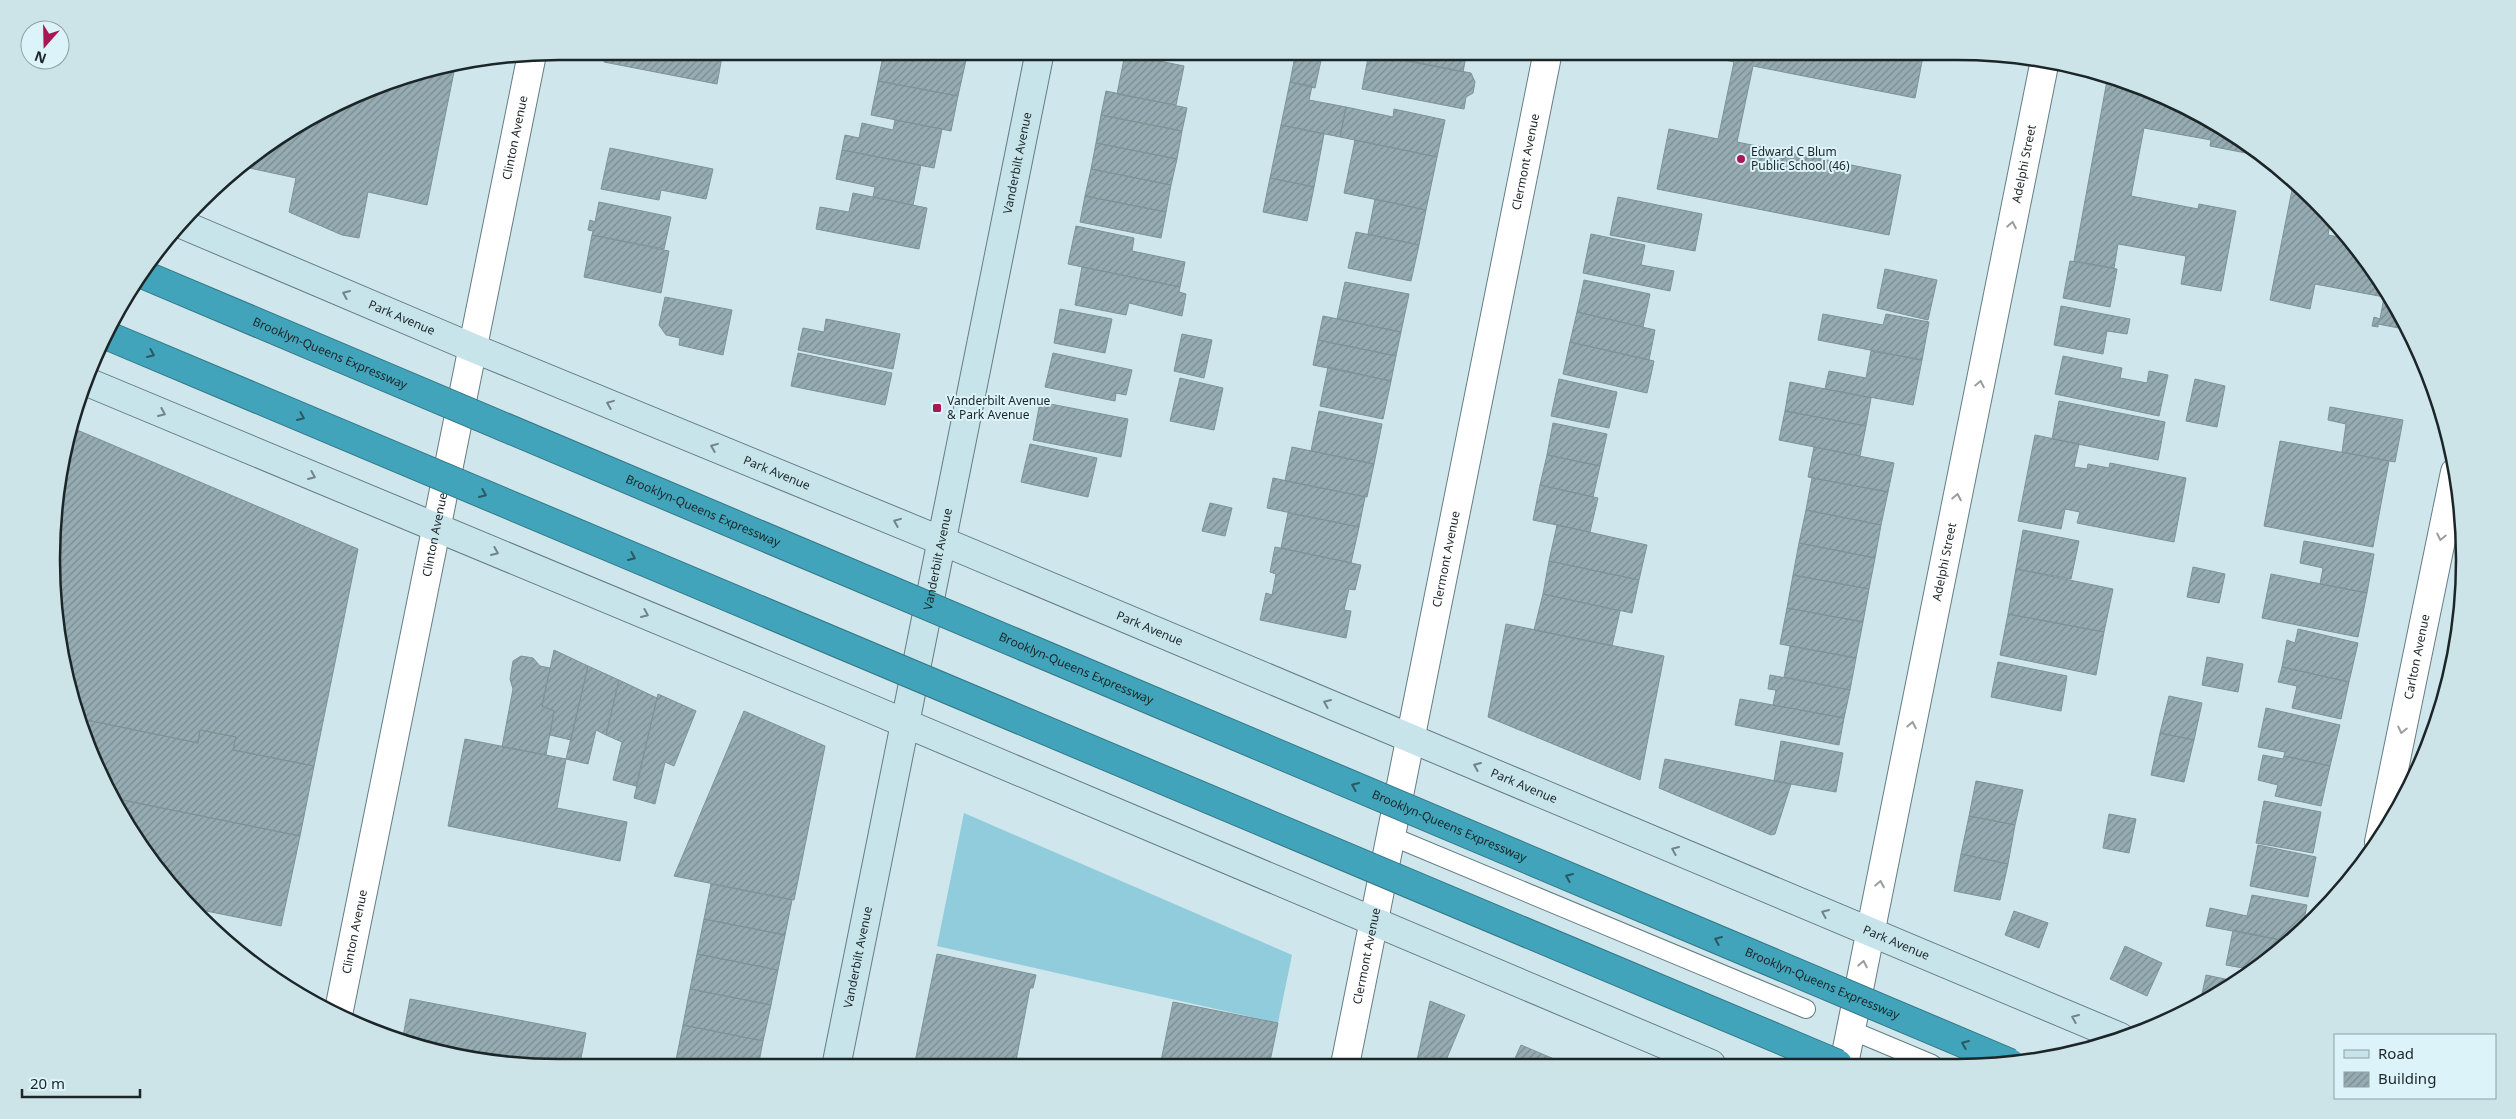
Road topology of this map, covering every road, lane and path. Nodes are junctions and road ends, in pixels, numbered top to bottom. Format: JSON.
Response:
{"nodes":[{"id":1,"x":1038,"y":60,"type":"edge"},
{"id":2,"x":1546,"y":60,"type":"edge"},
{"id":3,"x":531,"y":61,"type":"edge"},
{"id":4,"x":2044,"y":68,"type":"edge"},
{"id":5,"x":187,"y":226,"type":"edge"},
{"id":6,"x":148,"y":276,"type":"edge"},
{"id":7,"x":113,"y":338,"type":"edge"},
{"id":8,"x":473,"y":348,"type":"junction"},
{"id":9,"x":92,"y":384,"type":"edge"},
{"id":10,"x":2451,"y":490,"type":"edge"},
{"id":11,"x":436,"y":528,"type":"junction"},
{"id":12,"x":942,"y":541,"type":"junction"},
{"id":13,"x":905,"y":724,"type":"junction"},
{"id":14,"x":1411,"y":738,"type":"junction"},
{"id":15,"x":2384,"y":817,"type":"edge"},
{"id":16,"x":1391,"y":836,"type":"junction"},
{"id":17,"x":1375,"y":922,"type":"junction"},
{"id":18,"x":1870,"y":932,"type":"junction"},
{"id":19,"x":340,"y":1007,"type":"edge"},
{"id":20,"x":1806,"y":1009,"type":"dead end"},
{"id":21,"x":1851,"y":1030,"type":"junction"},
{"id":22,"x":2112,"y":1034,"type":"edge"},
{"id":23,"x":1997,"y":1057,"type":"edge"},
{"id":24,"x":838,"y":1059,"type":"edge"},
{"id":25,"x":1346,"y":1059,"type":"edge"},
{"id":26,"x":1699,"y":1059,"type":"edge"},
{"id":27,"x":1826,"y":1059,"type":"edge"},
{"id":28,"x":1845,"y":1059,"type":"edge"},
{"id":29,"x":1920,"y":1059,"type":"edge"}],
"edges":[{"from":1,"to":12,"type":"main road","name":"Vanderbilt Avenue"},
{"from":2,"to":14,"type":"street","name":"Clermont Avenue"},
{"from":3,"to":8,"type":"street","name":"Clinton Avenue"},
{"from":18,"to":4,"type":"street","name":"Adelphi Street","one_way":true},
{"from":8,"to":5,"type":"main road","name":"Park Avenue","one_way":true},
{"from":23,"to":6,"type":"highway","name":"Brooklyn-Queens Expressway","one_way":true,"bridge":true},
{"from":7,"to":27,"type":"highway","one_way":true,"bridge":true},
{"from":8,"to":11,"type":"street","name":"Clinton Avenue"},
{"from":12,"to":8,"type":"main road","name":"Park Avenue","one_way":true},
{"from":9,"to":11,"type":"main road","one_way":true},
{"from":10,"to":15,"type":"street","name":"Carlton Avenue","one_way":true},
{"from":11,"to":13,"type":"main road","one_way":true},
{"from":11,"to":19,"type":"street","name":"Clinton Avenue"},
{"from":12,"to":13,"type":"main road","name":"Vanderbilt Avenue"},
{"from":14,"to":12,"type":"main road","name":"Park Avenue","one_way":true},
{"from":13,"to":17,"type":"main road"},
{"from":13,"to":24,"type":"main road","name":"Vanderbilt Avenue"},
{"from":14,"to":16,"type":"street","name":"Clermont Avenue"},
{"from":18,"to":14,"type":"main road","name":"Park Avenue","one_way":true},
{"from":16,"to":17,"type":"street","name":"Clermont Avenue"},
{"from":16,"to":20,"type":"lane"},
{"from":17,"to":25,"type":"street","name":"Clermont Avenue"},
{"from":17,"to":26,"type":"main road"},
{"from":21,"to":18,"type":"street","name":"Adelphi Street","one_way":true},
{"from":22,"to":18,"type":"main road","name":"Park Avenue","one_way":true},
{"from":21,"to":28,"type":"street","name":"Adelphi Street"},
{"from":21,"to":29,"type":"lane"}]}
